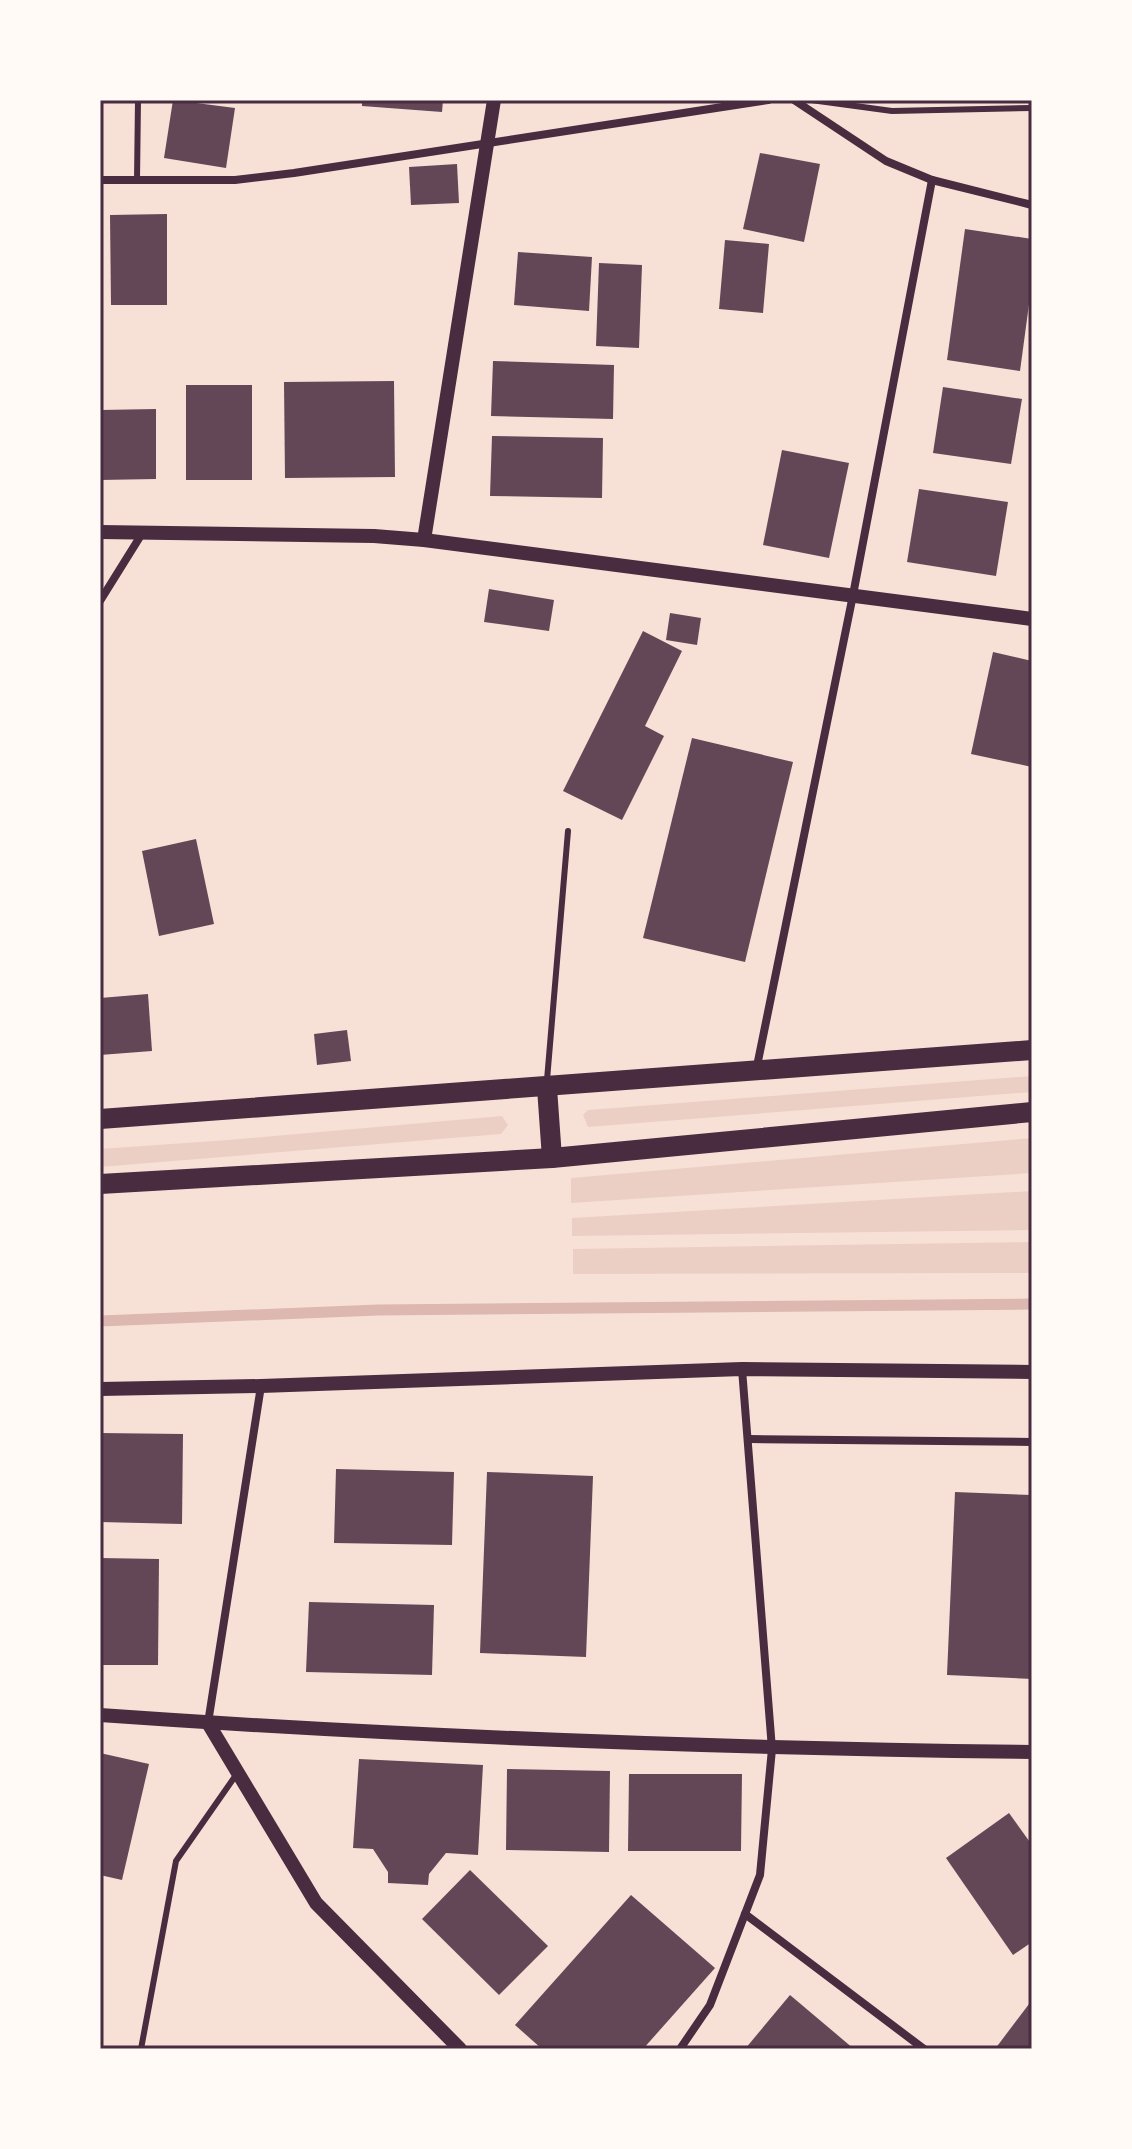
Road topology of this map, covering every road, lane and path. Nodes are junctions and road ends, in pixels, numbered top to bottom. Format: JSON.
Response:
{"nodes":[{"id":1,"x":138,"y":100,"type":"edge"},
{"id":2,"x":494,"y":100,"type":"edge"},
{"id":3,"x":768,"y":100,"type":"edge"},
{"id":4,"x":794,"y":100,"type":"edge"},
{"id":5,"x":811,"y":100,"type":"edge"},
{"id":6,"x":1032,"y":108,"type":"edge"},
{"id":7,"x":489,"y":142,"type":"junction"},
{"id":8,"x":100,"y":180,"type":"edge"},
{"id":9,"x":137,"y":180,"type":"junction"},
{"id":10,"x":932,"y":180,"type":"junction"},
{"id":11,"x":1032,"y":205,"type":"edge"},
{"id":12,"x":100,"y":532,"type":"edge"},
{"id":13,"x":143,"y":532,"type":"junction"},
{"id":14,"x":424,"y":540,"type":"junction"},
{"id":15,"x":853,"y":595,"type":"junction"},
{"id":16,"x":100,"y":601,"type":"edge"},
{"id":17,"x":1032,"y":619,"type":"edge"},
{"id":18,"x":568,"y":831,"type":"dead end"},
{"id":19,"x":1032,"y":1050,"type":"edge"},
{"id":20,"x":756,"y":1071,"type":"junction"},
{"id":21,"x":547,"y":1088,"type":"junction"},
{"id":22,"x":1032,"y":1112,"type":"edge"},
{"id":23,"x":100,"y":1119,"type":"edge"},
{"id":24,"x":552,"y":1158,"type":"junction"},
{"id":25,"x":100,"y":1184,"type":"edge"},
{"id":26,"x":742,"y":1369,"type":"junction"},
{"id":27,"x":1032,"y":1372,"type":"edge"},
{"id":28,"x":261,"y":1386,"type":"junction"},
{"id":29,"x":100,"y":1389,"type":"edge"},
{"id":30,"x":750,"y":1439,"type":"junction"},
{"id":31,"x":1032,"y":1442,"type":"edge"},
{"id":32,"x":100,"y":1715,"type":"edge"},
{"id":33,"x":208,"y":1723,"type":"junction"},
{"id":34,"x":772,"y":1749,"type":"junction"},
{"id":35,"x":1032,"y":1752,"type":"edge"},
{"id":36,"x":238,"y":1772,"type":"junction"},
{"id":37,"x":745,"y":1914,"type":"junction"},
{"id":38,"x":141,"y":2049,"type":"edge"},
{"id":39,"x":460,"y":2049,"type":"edge"},
{"id":40,"x":680,"y":2049,"type":"edge"},
{"id":41,"x":924,"y":2049,"type":"edge"}],
"edges":[{"from":1,"to":9,"type":"lane"},
{"from":2,"to":7,"type":"street"},
{"from":3,"to":7,"type":"street"},
{"from":4,"to":10,"type":"street"},
{"from":5,"to":6,"type":"lane"},
{"from":7,"to":9,"type":"street"},
{"from":7,"to":14,"type":"street"},
{"from":8,"to":9,"type":"street"},
{"from":10,"to":11,"type":"street"},
{"from":10,"to":15,"type":"street"},
{"from":12,"to":13,"type":"street"},
{"from":13,"to":14,"type":"street"},
{"from":13,"to":16,"type":"street"},
{"from":14,"to":15,"type":"street"},
{"from":15,"to":17,"type":"street"},
{"from":15,"to":20,"type":"street"},
{"from":18,"to":21,"type":"lane"},
{"from":19,"to":20,"type":"main road"},
{"from":20,"to":21,"type":"main road"},
{"from":21,"to":23,"type":"main road"},
{"from":21,"to":24,"type":"main road"},
{"from":22,"to":24,"type":"main road"},
{"from":24,"to":25,"type":"main road"},
{"from":26,"to":27,"type":"street"},
{"from":26,"to":28,"type":"street"},
{"from":26,"to":30,"type":"street"},
{"from":28,"to":29,"type":"street"},
{"from":28,"to":33,"type":"street"},
{"from":30,"to":31,"type":"street"},
{"from":30,"to":34,"type":"street"},
{"from":32,"to":33,"type":"street"},
{"from":33,"to":34,"type":"street"},
{"from":33,"to":36,"type":"street"},
{"from":34,"to":35,"type":"street"},
{"from":34,"to":37,"type":"street"},
{"from":36,"to":38,"type":"lane"},
{"from":36,"to":39,"type":"street"},
{"from":37,"to":40,"type":"street"},
{"from":37,"to":41,"type":"street"}]}
